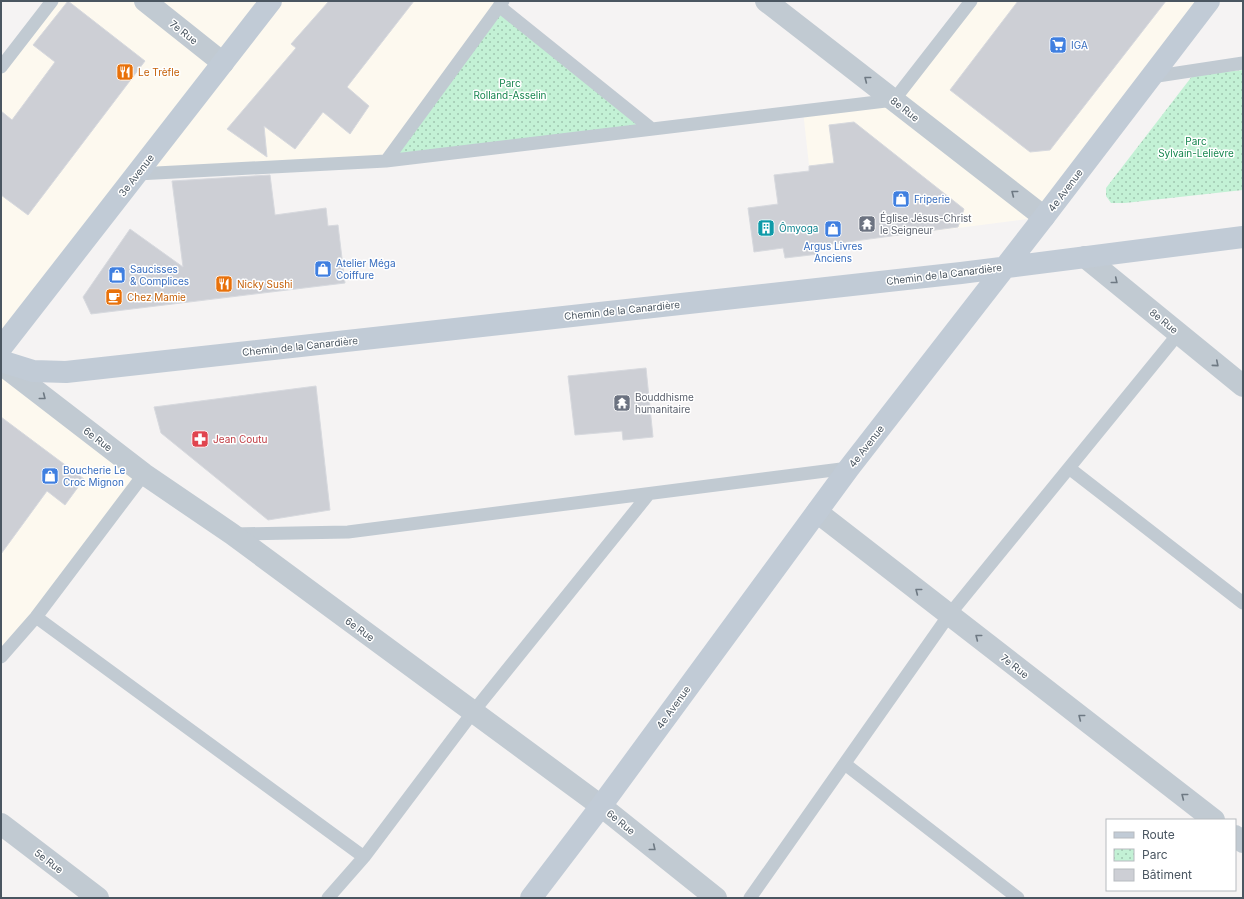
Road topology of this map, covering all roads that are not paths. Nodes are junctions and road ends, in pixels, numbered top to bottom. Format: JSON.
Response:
{"nodes":[{"id":1,"x":52,"y":1,"type":"edge"},
{"id":2,"x":145,"y":1,"type":"edge"},
{"id":3,"x":271,"y":1,"type":"edge"},
{"id":4,"x":766,"y":1,"type":"edge"},
{"id":5,"x":971,"y":1,"type":"edge"},
{"id":6,"x":1209,"y":1,"type":"edge"},
{"id":7,"x":501,"y":4,"type":"edge"},
{"id":8,"x":223,"y":63,"type":"junction"},
{"id":9,"x":1243,"y":63,"type":"edge"},
{"id":10,"x":1,"y":66,"type":"edge"},
{"id":11,"x":1151,"y":77,"type":"junction"},
{"id":12,"x":894,"y":100,"type":"junction"},
{"id":13,"x":652,"y":129,"type":"junction"},
{"id":14,"x":386,"y":161,"type":"junction"},
{"id":15,"x":137,"y":174,"type":"junction"},
{"id":16,"x":1044,"y":217,"type":"junction"},
{"id":17,"x":1243,"y":237,"type":"edge"},
{"id":18,"x":1085,"y":257,"type":"junction"},
{"id":19,"x":1005,"y":267,"type":"junction"},
{"id":20,"x":1179,"y":333,"type":"junction"},
{"id":21,"x":1,"y":348,"type":"edge"},
{"id":22,"x":1,"y":361,"type":"edge"},
{"id":23,"x":1,"y":364,"type":"edge"},
{"id":24,"x":1243,"y":386,"type":"edge"},
{"id":25,"x":849,"y":468,"type":"junction"},
{"id":26,"x":1069,"y":468,"type":"junction"},
{"id":27,"x":144,"y":474,"type":"junction"},
{"id":28,"x":648,"y":494,"type":"junction"},
{"id":29,"x":817,"y":512,"type":"junction"},
{"id":30,"x":232,"y":534,"type":"junction"},
{"id":31,"x":1243,"y":603,"type":"edge"},
{"id":32,"x":949,"y":615,"type":"junction"},
{"id":33,"x":36,"y":617,"type":"junction"},
{"id":34,"x":1,"y":657,"type":"edge"},
{"id":35,"x":473,"y":712,"type":"junction"},
{"id":36,"x":845,"y":764,"type":"junction"},
{"id":37,"x":601,"y":806,"type":"junction"},
{"id":38,"x":1213,"y":819,"type":"edge"},
{"id":39,"x":1,"y":824,"type":"edge"},
{"id":40,"x":364,"y":857,"type":"junction"},
{"id":41,"x":98,"y":898,"type":"edge"},
{"id":42,"x":328,"y":898,"type":"edge"},
{"id":43,"x":531,"y":898,"type":"edge"},
{"id":44,"x":716,"y":898,"type":"edge"},
{"id":45,"x":750,"y":898,"type":"edge"},
{"id":46,"x":1018,"y":898,"type":"edge"}],
"edges":[{"from":1,"to":10,"type":"lane"},
{"from":2,"to":8,"type":"street","name":"7e Rue"},
{"from":3,"to":8,"type":"street","name":"3e Avenue"},
{"from":12,"to":4,"type":"street","name":"8e Rue","one_way":true},
{"from":5,"to":12,"type":"lane"},
{"from":6,"to":11,"type":"street","name":"4e Avenue"},
{"from":7,"to":13,"type":"lane"},
{"from":7,"to":14,"type":"lane"},
{"from":8,"to":15,"type":"street","name":"3e Avenue"},
{"from":9,"to":11,"type":"lane"},
{"from":11,"to":16,"type":"street","name":"4e Avenue"},
{"from":12,"to":13,"type":"lane"},
{"from":16,"to":12,"type":"street","name":"8e Rue","one_way":true},
{"from":13,"to":14,"type":"lane"},
{"from":14,"to":15,"type":"lane"},
{"from":15,"to":21,"type":"street","name":"3e Avenue"},
{"from":16,"to":19,"type":"street","name":"4e Avenue"},
{"from":17,"to":18,"type":"street","name":"Chemin de la Canardière"},
{"from":18,"to":19,"type":"street","name":"Chemin de la Canardière"},
{"from":18,"to":20,"type":"street","name":"8e Rue","one_way":true},
{"from":19,"to":22,"type":"street","name":"Chemin de la Canardière"},
{"from":19,"to":25,"type":"street","name":"4e Avenue"},
{"from":20,"to":24,"type":"street","name":"8e Rue","one_way":true},
{"from":20,"to":26,"type":"lane"},
{"from":23,"to":27,"type":"street","name":"6e Rue","one_way":true},
{"from":25,"to":28,"type":"lane"},
{"from":25,"to":29,"type":"street","name":"4e Avenue"},
{"from":26,"to":31,"type":"lane"},
{"from":26,"to":32,"type":"lane"},
{"from":27,"to":30,"type":"street","name":"6e Rue"},
{"from":27,"to":33,"type":"lane"},
{"from":28,"to":30,"type":"lane"},
{"from":28,"to":35,"type":"lane"},
{"from":32,"to":29,"type":"street","name":"7e Rue","one_way":true},
{"from":29,"to":37,"type":"street","name":"4e Avenue"},
{"from":30,"to":35,"type":"street","name":"6e Rue"},
{"from":32,"to":36,"type":"lane"},
{"from":38,"to":32,"type":"street","name":"7e Rue","one_way":true},
{"from":33,"to":34,"type":"lane"},
{"from":33,"to":40,"type":"lane"},
{"from":35,"to":37,"type":"street","name":"6e Rue"},
{"from":35,"to":40,"type":"lane"},
{"from":36,"to":45,"type":"lane"},
{"from":36,"to":46,"type":"lane"},
{"from":37,"to":43,"type":"street","name":"4e Avenue"},
{"from":37,"to":44,"type":"street","name":"6e Rue","one_way":true},
{"from":39,"to":41,"type":"street","name":"5e Rue"},
{"from":40,"to":42,"type":"lane"}]}
